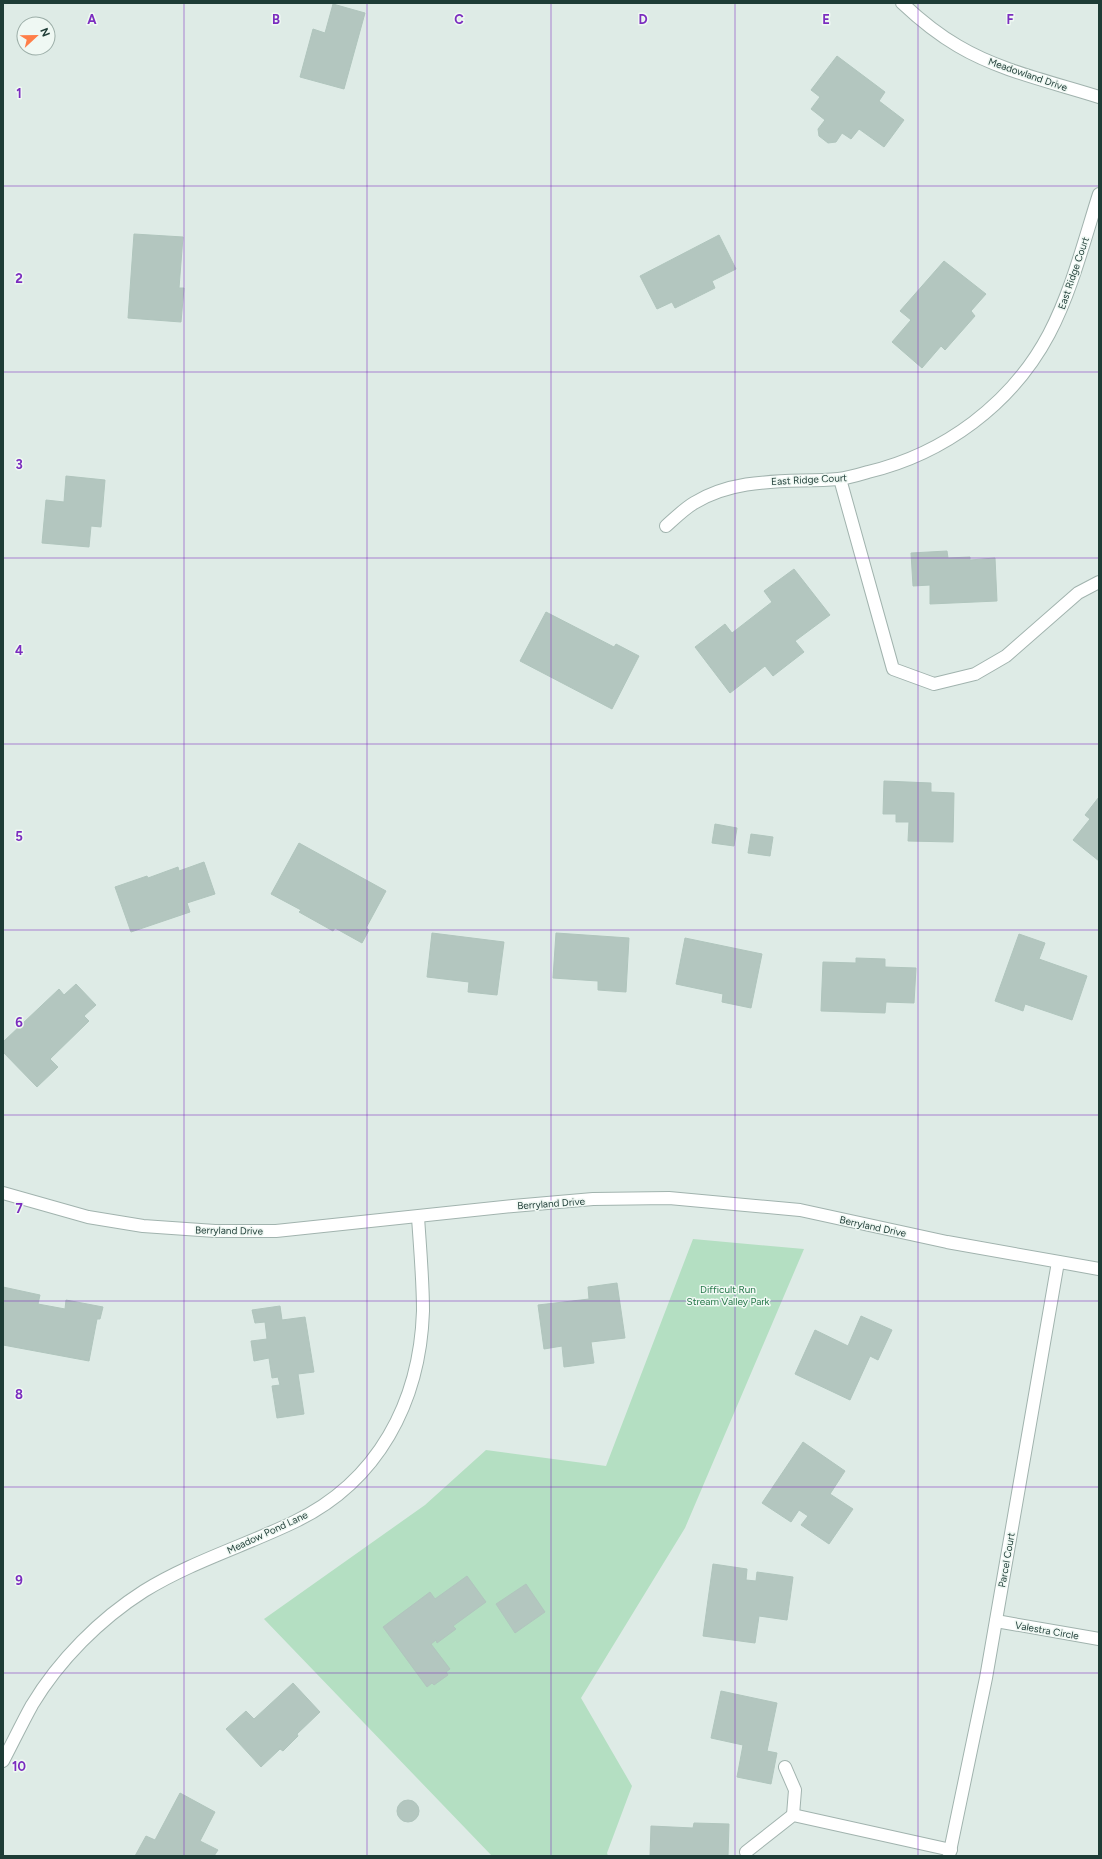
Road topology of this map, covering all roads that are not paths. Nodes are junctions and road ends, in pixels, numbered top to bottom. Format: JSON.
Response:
{"nodes":[{"id":1,"x":902,"y":3,"type":"edge"},
{"id":2,"x":1099,"y":97,"type":"edge"},
{"id":3,"x":1099,"y":194,"type":"edge"},
{"id":4,"x":840,"y":479,"type":"junction"},
{"id":5,"x":666,"y":526,"type":"dead end"},
{"id":6,"x":1099,"y":582,"type":"edge"},
{"id":7,"x":3,"y":1193,"type":"edge"},
{"id":8,"x":418,"y":1217,"type":"junction"},
{"id":9,"x":1058,"y":1262,"type":"junction"},
{"id":10,"x":1099,"y":1269,"type":"edge"},
{"id":11,"x":996,"y":1621,"type":"junction"},
{"id":12,"x":1099,"y":1639,"type":"edge"},
{"id":13,"x":3,"y":1761,"type":"edge"},
{"id":14,"x":785,"y":1767,"type":"dead end"},
{"id":15,"x":793,"y":1815,"type":"junction"},
{"id":16,"x":746,"y":1852,"type":"dead end"},
{"id":17,"x":950,"y":1853,"type":"edge"}],
"edges":[{"from":1,"to":2,"type":"street","name":"Meadowland Drive"},
{"from":3,"to":4,"type":"street","name":"East Ridge Court"},
{"from":4,"to":5,"type":"street","name":"East Ridge Court"},
{"from":4,"to":6,"type":"street"},
{"from":7,"to":8,"type":"street","name":"Berryland Drive"},
{"from":8,"to":9,"type":"street","name":"Berryland Drive"},
{"from":8,"to":13,"type":"street","name":"Meadow Pond Lane"},
{"from":9,"to":10,"type":"street","name":"Berryland Drive"},
{"from":9,"to":11,"type":"street","name":"Parcel Court"},
{"from":11,"to":12,"type":"street","name":"Valestra Circle"},
{"from":11,"to":17,"type":"street","name":"Parcel Court"},
{"from":14,"to":15,"type":"street"},
{"from":15,"to":16,"type":"street"},
{"from":15,"to":17,"type":"street"}]}
